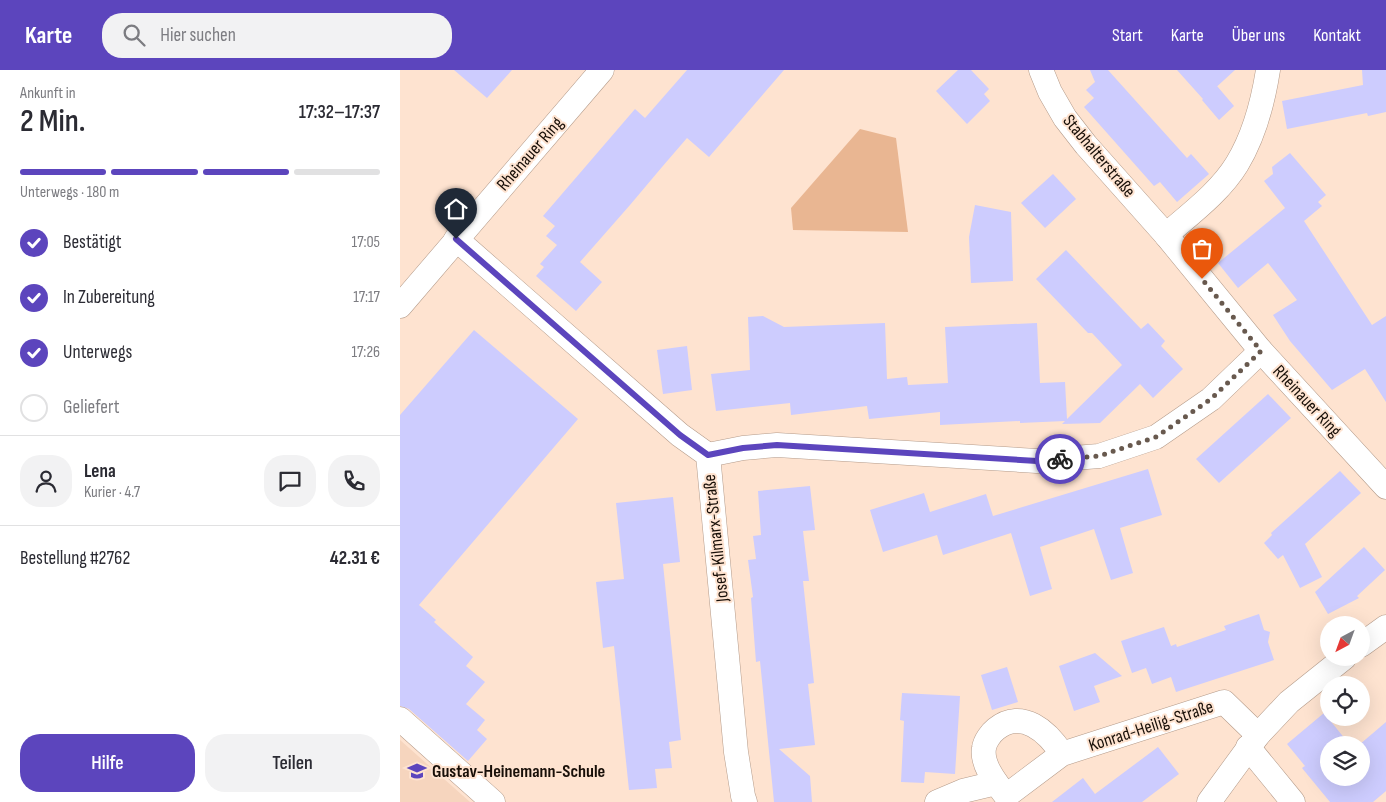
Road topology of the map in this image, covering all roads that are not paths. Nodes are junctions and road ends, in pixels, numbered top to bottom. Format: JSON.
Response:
{"nodes":[{"id":1,"x":602,"y":70,"type":"edge"},
{"id":2,"x":1041,"y":70,"type":"edge"},
{"id":3,"x":1268,"y":70,"type":"edge"},
{"id":4,"x":1166,"y":235,"type":"junction"},
{"id":5,"x":456,"y":239,"type":"junction"},
{"id":6,"x":400,"y":306,"type":"edge"},
{"id":7,"x":1261,"y":351,"type":"junction"},
{"id":8,"x":708,"y":455,"type":"junction"},
{"id":9,"x":1386,"y":487,"type":"edge"},
{"id":10,"x":1386,"y":627,"type":"edge"},
{"id":11,"x":1370,"y":639,"type":"edge"},
{"id":12,"x":1334,"y":666,"type":"edge"},
{"id":13,"x":400,"y":719,"type":"edge"},
{"id":14,"x":1253,"y":741,"type":"junction"},
{"id":15,"x":1062,"y":754,"type":"junction"},
{"id":16,"x":1004,"y":794,"type":"edge"},
{"id":17,"x":493,"y":802,"type":"edge"},
{"id":18,"x":745,"y":802,"type":"edge"},
{"id":19,"x":937,"y":802,"type":"edge"},
{"id":20,"x":1209,"y":802,"type":"edge"},
{"id":21,"x":1293,"y":802,"type":"edge"}],
"edges":[{"from":1,"to":5,"type":"street","name":"Rheinauer Ring"},
{"from":2,"to":4,"type":"street","name":"Stabhalterstraße"},
{"from":3,"to":4,"type":"street"},
{"from":4,"to":7,"type":"street","name":"Rheinauer Ring"},
{"from":5,"to":6,"type":"street","name":"Rheinauer Ring"},
{"from":5,"to":8,"type":"street","name":"Josef-Kilmarx-Straße"},
{"from":7,"to":8,"type":"street"},
{"from":7,"to":9,"type":"street","name":"Rheinauer Ring"},
{"from":8,"to":18,"type":"street","name":"Josef-Kilmarx-Straße"},
{"from":10,"to":11,"type":"street"},
{"from":12,"to":14,"type":"street"},
{"from":13,"to":17,"type":"street"},
{"from":14,"to":15,"type":"street","name":"Konrad-Heilig-Straße"},
{"from":14,"to":20,"type":"street"},
{"from":14,"to":21,"type":"street"},
{"from":15,"to":16,"type":"street","name":"Konrad-Heilig-Straße"},
{"from":15,"to":16,"type":"street"},
{"from":16,"to":19,"type":"street","name":"Konrad-Heilig-Straße"}]}
